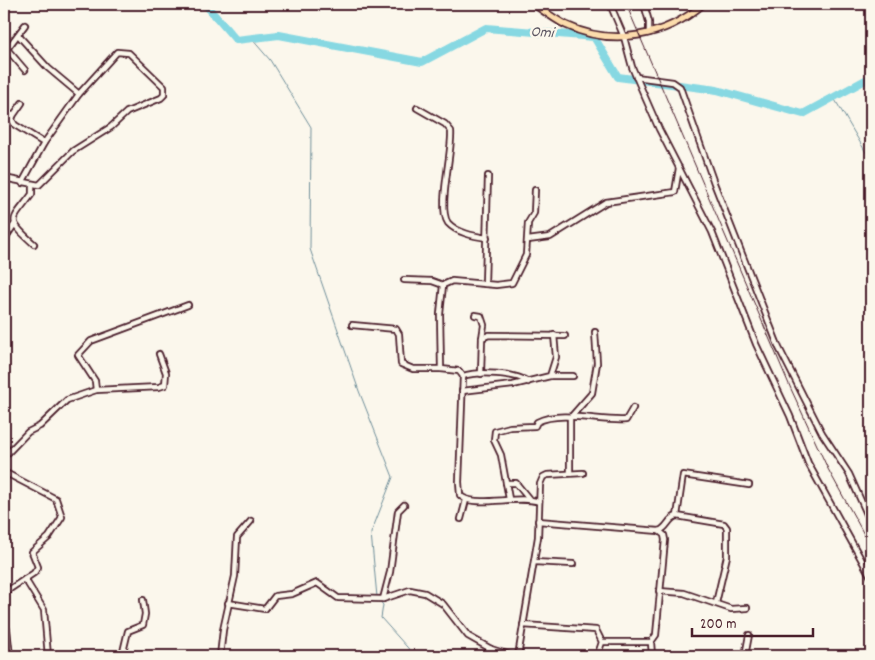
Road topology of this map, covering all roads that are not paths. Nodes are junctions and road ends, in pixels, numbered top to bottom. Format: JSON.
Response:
{"nodes":[{"id":1,"x":534,"y":4,"type":"edge"},
{"id":2,"x":610,"y":4,"type":"edge"},
{"id":3,"x":644,"y":4,"type":"edge"},
{"id":4,"x":704,"y":4,"type":"edge"},
{"id":5,"x":25,"y":25,"type":"dead end"},
{"id":6,"x":649,"y":33,"type":"junction"},
{"id":7,"x":18,"y":35,"type":"junction"},
{"id":8,"x":624,"y":37,"type":"junction"},
{"id":9,"x":5,"y":51,"type":"edge"},
{"id":10,"x":25,"y":70,"type":"dead end"},
{"id":11,"x":636,"y":77,"type":"junction"},
{"id":12,"x":79,"y":94,"type":"junction"},
{"id":13,"x":22,"y":103,"type":"dead end"},
{"id":14,"x":417,"y":108,"type":"dead end"},
{"id":15,"x":4,"y":111,"type":"edge"},
{"id":16,"x":13,"y":116,"type":"junction"},
{"id":17,"x":44,"y":143,"type":"junction"},
{"id":18,"x":679,"y":167,"type":"junction"},
{"id":19,"x":488,"y":176,"type":"dead end"},
{"id":20,"x":4,"y":178,"type":"edge"},
{"id":21,"x":22,"y":183,"type":"junction"},
{"id":22,"x":32,"y":186,"type":"junction"},
{"id":23,"x":535,"y":190,"type":"dead end"},
{"id":24,"x":14,"y":225,"type":"junction"},
{"id":25,"x":487,"y":238,"type":"junction"},
{"id":26,"x":4,"y":240,"type":"edge"},
{"id":27,"x":528,"y":240,"type":"junction"},
{"id":28,"x":34,"y":244,"type":"dead end"},
{"id":29,"x":404,"y":280,"type":"dead end"},
{"id":30,"x":485,"y":284,"type":"junction"},
{"id":31,"x":443,"y":286,"type":"junction"},
{"id":32,"x":188,"y":305,"type":"dead end"},
{"id":33,"x":475,"y":315,"type":"dead end"},
{"id":34,"x":352,"y":325,"type":"dead end"},
{"id":35,"x":595,"y":332,"type":"dead end"},
{"id":36,"x":554,"y":335,"type":"junction"},
{"id":37,"x":566,"y":336,"type":"dead end"},
{"id":38,"x":482,"y":338,"type":"junction"},
{"id":39,"x":159,"y":354,"type":"dead end"},
{"id":40,"x":441,"y":369,"type":"junction"},
{"id":41,"x":481,"y":374,"type":"junction"},
{"id":42,"x":464,"y":376,"type":"junction"},
{"id":43,"x":550,"y":376,"type":"junction"},
{"id":44,"x":573,"y":376,"type":"dead end"},
{"id":45,"x":528,"y":382,"type":"junction"},
{"id":46,"x":96,"y":390,"type":"junction"},
{"id":47,"x":462,"y":391,"type":"junction"},
{"id":48,"x":633,"y":408,"type":"dead end"},
{"id":49,"x":570,"y":418,"type":"junction"},
{"id":50,"x":4,"y":457,"type":"edge"},
{"id":51,"x":4,"y":472,"type":"edge"},
{"id":52,"x":570,"y":473,"type":"junction"},
{"id":53,"x":583,"y":473,"type":"dead end"},
{"id":54,"x":506,"y":483,"type":"junction"},
{"id":55,"x":749,"y":485,"type":"dead end"},
{"id":56,"x":509,"y":499,"type":"junction"},
{"id":57,"x":529,"y":499,"type":"junction"},
{"id":58,"x":466,"y":500,"type":"junction"},
{"id":59,"x":539,"y":502,"type":"junction"},
{"id":60,"x":404,"y":505,"type":"dead end"},
{"id":61,"x":677,"y":516,"type":"junction"},
{"id":62,"x":461,"y":518,"type":"dead end"},
{"id":63,"x":251,"y":520,"type":"dead end"},
{"id":64,"x":538,"y":521,"type":"junction"},
{"id":65,"x":871,"y":523,"type":"edge"},
{"id":66,"x":659,"y":531,"type":"junction"},
{"id":67,"x":534,"y":562,"type":"junction"},
{"id":68,"x":573,"y":564,"type":"dead end"},
{"id":69,"x":871,"y":577,"type":"edge"},
{"id":70,"x":25,"y":579,"type":"junction"},
{"id":71,"x":658,"y":591,"type":"junction"},
{"id":72,"x":4,"y":593,"type":"edge"},
{"id":73,"x":383,"y":599,"type":"junction"},
{"id":74,"x":143,"y":600,"type":"dead end"},
{"id":75,"x":228,"y":603,"type":"junction"},
{"id":76,"x":716,"y":603,"type":"junction"},
{"id":77,"x":747,"y":608,"type":"dead end"},
{"id":78,"x":4,"y":621,"type":"edge"},
{"id":79,"x":523,"y":625,"type":"junction"},
{"id":80,"x":749,"y":635,"type":"dead end"},
{"id":81,"x":602,"y":642,"type":"junction"},
{"id":82,"x":651,"y":642,"type":"junction"},
{"id":83,"x":491,"y":649,"type":"junction"},
{"id":84,"x":598,"y":654,"type":"dead end"},
{"id":85,"x":10,"y":656,"type":"edge"},
{"id":86,"x":48,"y":656,"type":"edge"},
{"id":87,"x":122,"y":656,"type":"edge"},
{"id":88,"x":220,"y":656,"type":"edge"},
{"id":89,"x":485,"y":656,"type":"edge"},
{"id":90,"x":513,"y":656,"type":"edge"},
{"id":91,"x":518,"y":656,"type":"edge"},
{"id":92,"x":652,"y":656,"type":"edge"},
{"id":93,"x":745,"y":656,"type":"edge"}],
"edges":[{"from":1,"to":8,"type":"main road"},
{"from":2,"to":8,"type":"street"},
{"from":3,"to":6,"type":"street"},
{"from":4,"to":6,"type":"main road"},
{"from":5,"to":7,"type":"street"},
{"from":6,"to":8,"type":"main road"},
{"from":7,"to":9,"type":"street"},
{"from":7,"to":12,"type":"street"},
{"from":8,"to":11,"type":"street"},
{"from":9,"to":10,"type":"street"},
{"from":11,"to":18,"type":"street"},
{"from":11,"to":65,"type":"street"},
{"from":12,"to":17,"type":"street"},
{"from":12,"to":22,"type":"street"},
{"from":13,"to":16,"type":"street"},
{"from":14,"to":25,"type":"street"},
{"from":15,"to":16,"type":"street"},
{"from":16,"to":17,"type":"street"},
{"from":17,"to":21,"type":"street"},
{"from":18,"to":27,"type":"street"},
{"from":18,"to":69,"type":"street"},
{"from":19,"to":25,"type":"street"},
{"from":20,"to":21,"type":"street"},
{"from":21,"to":22,"type":"street"},
{"from":22,"to":24,"type":"street"},
{"from":23,"to":27,"type":"street"},
{"from":24,"to":26,"type":"street"},
{"from":24,"to":28,"type":"street"},
{"from":25,"to":30,"type":"street"},
{"from":27,"to":30,"type":"street"},
{"from":29,"to":31,"type":"street"},
{"from":30,"to":31,"type":"street"},
{"from":31,"to":40,"type":"street"},
{"from":32,"to":46,"type":"street"},
{"from":33,"to":38,"type":"street"},
{"from":34,"to":40,"type":"street"},
{"from":35,"to":49,"type":"street"},
{"from":36,"to":37,"type":"street"},
{"from":36,"to":38,"type":"street"},
{"from":36,"to":43,"type":"street"},
{"from":38,"to":41,"type":"street"},
{"from":39,"to":46,"type":"street"},
{"from":40,"to":42,"type":"street"},
{"from":41,"to":42,"type":"street"},
{"from":41,"to":45,"type":"street"},
{"from":42,"to":47,"type":"street"},
{"from":43,"to":44,"type":"street"},
{"from":43,"to":45,"type":"street"},
{"from":45,"to":47,"type":"street"},
{"from":46,"to":50,"type":"street"},
{"from":47,"to":58,"type":"street"},
{"from":48,"to":49,"type":"street"},
{"from":49,"to":52,"type":"street"},
{"from":49,"to":54,"type":"street"},
{"from":51,"to":70,"type":"street"},
{"from":52,"to":53,"type":"street"},
{"from":52,"to":59,"type":"street"},
{"from":54,"to":56,"type":"street"},
{"from":54,"to":57,"type":"street"},
{"from":55,"to":61,"type":"street"},
{"from":56,"to":57,"type":"street"},
{"from":56,"to":58,"type":"street"},
{"from":57,"to":59,"type":"street"},
{"from":58,"to":62,"type":"street"},
{"from":59,"to":64,"type":"street"},
{"from":60,"to":73,"type":"street"},
{"from":61,"to":66,"type":"street"},
{"from":61,"to":76,"type":"street"},
{"from":63,"to":75,"type":"street"},
{"from":64,"to":66,"type":"street"},
{"from":64,"to":67,"type":"street"},
{"from":66,"to":71,"type":"street"},
{"from":67,"to":68,"type":"street"},
{"from":67,"to":79,"type":"street"},
{"from":70,"to":72,"type":"street"},
{"from":70,"to":86,"type":"street"},
{"from":71,"to":76,"type":"street"},
{"from":71,"to":82,"type":"street"},
{"from":73,"to":75,"type":"street"},
{"from":73,"to":83,"type":"street"},
{"from":74,"to":87,"type":"street"},
{"from":75,"to":88,"type":"street"},
{"from":76,"to":77,"type":"street"},
{"from":78,"to":85,"type":"street"},
{"from":79,"to":81,"type":"street"},
{"from":79,"to":91,"type":"street"},
{"from":80,"to":93,"type":"street"},
{"from":81,"to":82,"type":"street"},
{"from":81,"to":84,"type":"street"},
{"from":82,"to":92,"type":"street"},
{"from":83,"to":89,"type":"street"},
{"from":83,"to":90,"type":"street"}]}
